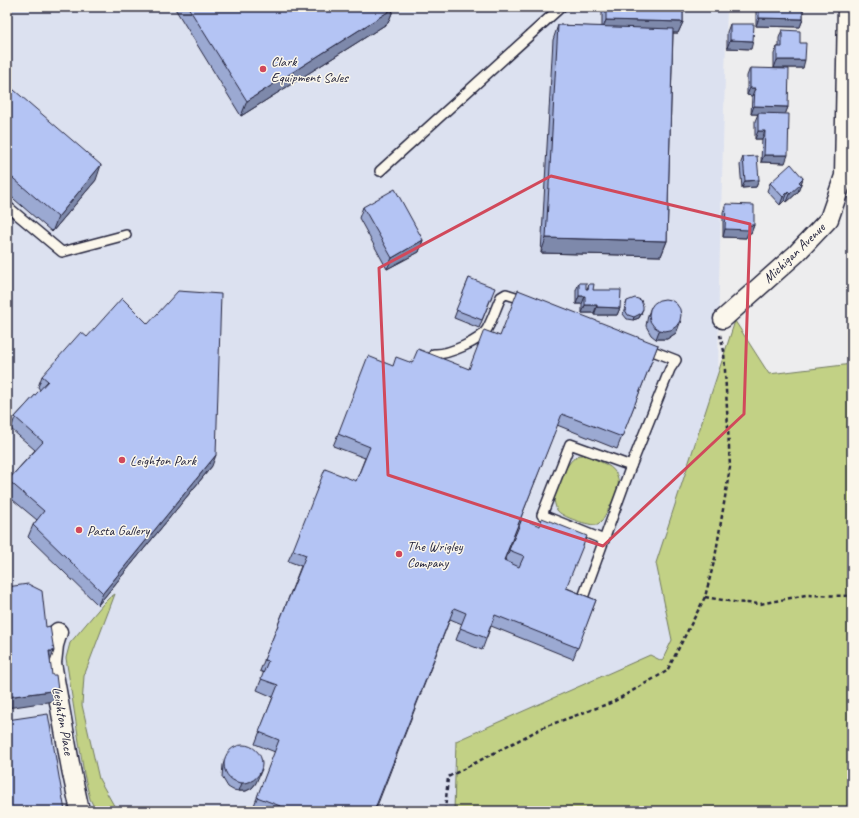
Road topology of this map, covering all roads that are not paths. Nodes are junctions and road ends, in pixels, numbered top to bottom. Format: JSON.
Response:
{"nodes":[{"id":1,"x":561,"y":7,"type":"edge"},
{"id":2,"x":847,"y":7,"type":"edge"},
{"id":3,"x":848,"y":104,"type":"edge"},
{"id":4,"x":380,"y":171,"type":"dead end"},
{"id":5,"x":7,"y":206,"type":"edge"},
{"id":6,"x":126,"y":235,"type":"dead end"},
{"id":7,"x":534,"y":304,"type":"edge"},
{"id":8,"x":721,"y":325,"type":"road end"},
{"id":9,"x":634,"y":343,"type":"edge"},
{"id":10,"x":434,"y":354,"type":"edge"},
{"id":11,"x":631,"y":466,"type":"junction"},
{"id":12,"x":604,"y":540,"type":"junction"},
{"id":13,"x":581,"y":603,"type":"edge"},
{"id":14,"x":58,"y":632,"type":"dead end"},
{"id":15,"x":80,"y":811,"type":"edge"}],
"edges":[{"from":1,"to":4,"type":"lane"},
{"from":2,"to":3,"type":"street","name":"Michigan Avenue"},
{"from":3,"to":8,"type":"street","name":"Michigan Avenue"},
{"from":5,"to":6,"type":"lane"},
{"from":7,"to":10,"type":"lane"},
{"from":9,"to":11,"type":"lane"},
{"from":11,"to":12,"type":"lane"},
{"from":11,"to":12,"type":"lane"},
{"from":12,"to":13,"type":"lane"},
{"from":14,"to":15,"type":"street","name":"Leighton Place"}]}
